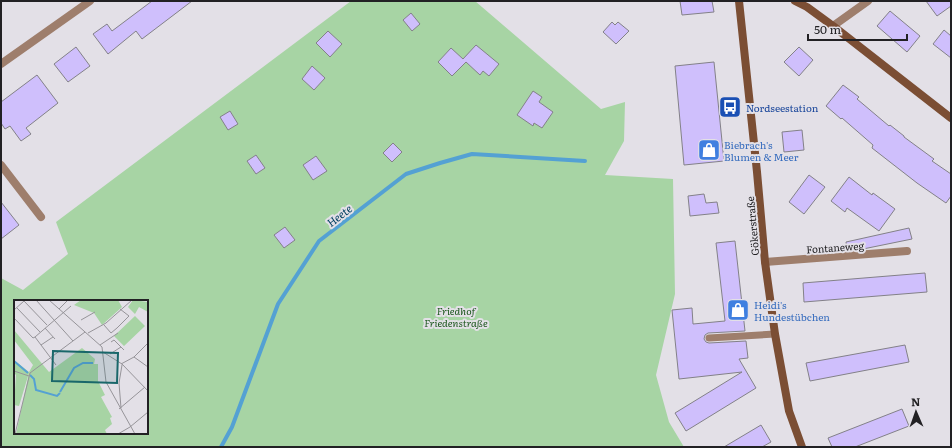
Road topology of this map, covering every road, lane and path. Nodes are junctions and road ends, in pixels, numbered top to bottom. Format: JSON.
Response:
{"nodes":[{"id":1,"x":90,"y":1,"type":"edge"},
{"id":2,"x":739,"y":1,"type":"edge"},
{"id":3,"x":795,"y":1,"type":"edge"},
{"id":4,"x":868,"y":1,"type":"edge"},
{"id":5,"x":833,"y":26,"type":"junction"},
{"id":6,"x":1,"y":64,"type":"edge"},
{"id":7,"x":951,"y":118,"type":"edge"},
{"id":8,"x":1,"y":165,"type":"edge"},
{"id":9,"x":41,"y":217,"type":"dead end"},
{"id":10,"x":907,"y":251,"type":"dead end"},
{"id":11,"x":765,"y":262,"type":"junction"},
{"id":12,"x":775,"y":334,"type":"junction"},
{"id":13,"x":709,"y":338,"type":"dead end"},
{"id":14,"x":802,"y":447,"type":"edge"}],
"edges":[{"from":1,"to":6,"type":"street"},
{"from":2,"to":11,"type":"main road","name":"Gökerstraße"},
{"from":3,"to":5,"type":"main road"},
{"from":4,"to":5,"type":"street"},
{"from":5,"to":7,"type":"main road"},
{"from":8,"to":9,"type":"street"},
{"from":10,"to":11,"type":"street","name":"Fontaneweg"},
{"from":11,"to":12,"type":"main road","name":"Gökerstraße"},
{"from":12,"to":13,"type":"lane"},
{"from":12,"to":14,"type":"main road","name":"Gökerstraße"}]}
